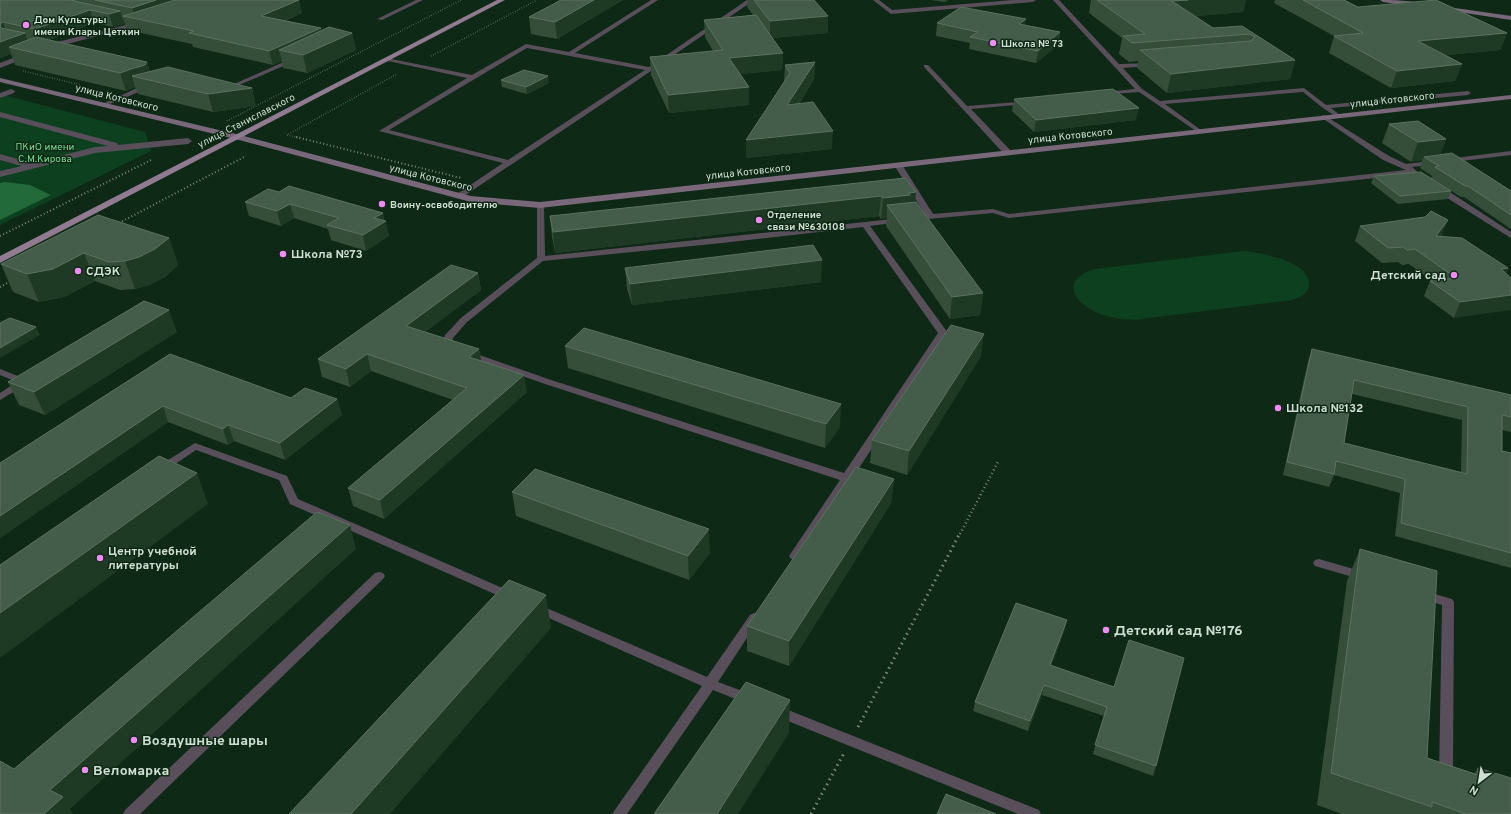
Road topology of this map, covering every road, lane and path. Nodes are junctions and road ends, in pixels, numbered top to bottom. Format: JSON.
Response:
{"nodes":[{"id":1,"x":420,"y":0,"type":"edge"},
{"id":2,"x":502,"y":0,"type":"edge"},
{"id":3,"x":655,"y":0,"type":"edge"},
{"id":4,"x":749,"y":0,"type":"edge"},
{"id":5,"x":876,"y":0,"type":"edge"},
{"id":6,"x":1033,"y":0,"type":"edge"},
{"id":7,"x":1056,"y":0,"type":"edge"},
{"id":8,"x":1383,"y":0,"type":"edge"},
{"id":9,"x":1428,"y":6,"type":"edge"},
{"id":10,"x":1436,"y":7,"type":"edge"},
{"id":11,"x":1511,"y":18,"type":"edge"},
{"id":12,"x":380,"y":19,"type":"dead end"},
{"id":13,"x":152,"y":20,"type":"edge"},
{"id":14,"x":122,"y":21,"type":"edge"},
{"id":15,"x":138,"y":24,"type":"junction"},
{"id":16,"x":42,"y":47,"type":"junction"},
{"id":17,"x":58,"y":52,"type":"edge"},
{"id":18,"x":570,"y":54,"type":"junction"},
{"id":19,"x":299,"y":57,"type":"edge"},
{"id":20,"x":388,"y":59,"type":"junction"},
{"id":21,"x":1154,"y":64,"type":"edge"},
{"id":22,"x":0,"y":66,"type":"edge"},
{"id":23,"x":926,"y":66,"type":"dead end"},
{"id":24,"x":1119,"y":66,"type":"junction"},
{"id":25,"x":650,"y":70,"type":"junction"},
{"id":26,"x":473,"y":77,"type":"junction"},
{"id":27,"x":0,"y":80,"type":"edge"},
{"id":28,"x":157,"y":84,"type":"edge"},
{"id":29,"x":220,"y":88,"type":"edge"},
{"id":30,"x":1140,"y":90,"type":"junction"},
{"id":31,"x":11,"y":91,"type":"dead end"},
{"id":32,"x":1468,"y":93,"type":"dead end"},
{"id":33,"x":1093,"y":95,"type":"edge"},
{"id":34,"x":0,"y":96,"type":"edge"},
{"id":35,"x":1511,"y":97,"type":"edge"},
{"id":36,"x":1037,"y":101,"type":"edge"},
{"id":37,"x":1159,"y":103,"type":"junction"},
{"id":38,"x":102,"y":105,"type":"junction"},
{"id":39,"x":1325,"y":107,"type":"junction"},
{"id":40,"x":966,"y":108,"type":"junction"},
{"id":41,"x":0,"y":114,"type":"edge"},
{"id":42,"x":1338,"y":116,"type":"junction"},
{"id":43,"x":1324,"y":117,"type":"junction"},
{"id":44,"x":1199,"y":132,"type":"junction"},
{"id":45,"x":236,"y":137,"type":"junction"},
{"id":46,"x":188,"y":141,"type":"dead end"},
{"id":47,"x":123,"y":147,"type":"junction"},
{"id":48,"x":1008,"y":153,"type":"junction"},
{"id":49,"x":1511,"y":153,"type":"edge"},
{"id":50,"x":246,"y":156,"type":"dead end"},
{"id":51,"x":0,"y":157,"type":"edge"},
{"id":52,"x":153,"y":159,"type":"dead end"},
{"id":53,"x":509,"y":162,"type":"junction"},
{"id":54,"x":898,"y":165,"type":"junction"},
{"id":55,"x":30,"y":166,"type":"junction"},
{"id":56,"x":1404,"y":166,"type":"junction"},
{"id":57,"x":0,"y":174,"type":"edge"},
{"id":58,"x":1433,"y":185,"type":"edge"},
{"id":59,"x":458,"y":196,"type":"junction"},
{"id":60,"x":540,"y":205,"type":"junction"},
{"id":61,"x":909,"y":219,"type":"edge"},
{"id":62,"x":865,"y":224,"type":"junction"},
{"id":63,"x":112,"y":227,"type":"edge"},
{"id":64,"x":0,"y":236,"type":"edge"},
{"id":65,"x":1511,"y":236,"type":"edge"},
{"id":66,"x":541,"y":259,"type":"junction"},
{"id":67,"x":0,"y":260,"type":"edge"},
{"id":68,"x":14,"y":280,"type":"edge"},
{"id":69,"x":0,"y":287,"type":"edge"},
{"id":70,"x":0,"y":372,"type":"edge"},
{"id":71,"x":0,"y":397,"type":"edge"},
{"id":72,"x":999,"y":460,"type":"dead end"},
{"id":73,"x":150,"y":477,"type":"edge"},
{"id":74,"x":847,"y":478,"type":"junction"},
{"id":75,"x":1319,"y":563,"type":"dead end"},
{"id":76,"x":790,"y":564,"type":"edge"},
{"id":77,"x":379,"y":576,"type":"dead end"},
{"id":78,"x":1372,"y":579,"type":"edge"},
{"id":79,"x":1410,"y":590,"type":"edge"},
{"id":80,"x":759,"y":611,"type":"edge"},
{"id":81,"x":710,"y":684,"type":"junction"},
{"id":82,"x":851,"y":740,"type":"junction"},
{"id":83,"x":1460,"y":783,"type":"edge"},
{"id":84,"x":130,"y":814,"type":"edge"},
{"id":85,"x":619,"y":814,"type":"edge"},
{"id":86,"x":811,"y":814,"type":"edge"},
{"id":87,"x":1034,"y":814,"type":"edge"}],
"edges":[{"from":1,"to":12,"type":"lane"},
{"from":2,"to":20,"type":"main road","name":"улица Станиславского"},
{"from":3,"to":18,"type":"lane"},
{"from":4,"to":25,"type":"lane"},
{"from":5,"to":6,"type":"lane"},
{"from":7,"to":24,"type":"lane"},
{"from":8,"to":9,"type":"street"},
{"from":10,"to":11,"type":"street"},
{"from":13,"to":15,"type":"street"},
{"from":14,"to":15,"type":"lane"},
{"from":15,"to":16,"type":"street"},
{"from":16,"to":17,"type":"lane"},
{"from":16,"to":22,"type":"street"},
{"from":18,"to":25,"type":"lane"},
{"from":18,"to":26,"type":"lane"},
{"from":19,"to":29,"type":"lane"},
{"from":20,"to":26,"type":"lane"},
{"from":20,"to":45,"type":"main road","name":"улица Станиславского"},
{"from":21,"to":24,"type":"lane"},
{"from":23,"to":40,"type":"lane"},
{"from":24,"to":30,"type":"lane"},
{"from":25,"to":53,"type":"lane"},
{"from":26,"to":53,"type":"lane"},
{"from":27,"to":38,"type":"street","name":"улица Котовского"},
{"from":28,"to":38,"type":"lane"},
{"from":30,"to":33,"type":"lane"},
{"from":30,"to":37,"type":"lane"},
{"from":31,"to":34,"type":"street"},
{"from":32,"to":39,"type":"lane"},
{"from":35,"to":42,"type":"street","name":"улица Котовского"},
{"from":36,"to":40,"type":"lane"},
{"from":37,"to":39,"type":"lane"},
{"from":37,"to":44,"type":"lane"},
{"from":38,"to":45,"type":"street","name":"улица Котовского"},
{"from":39,"to":42,"type":"lane"},
{"from":40,"to":48,"type":"lane"},
{"from":41,"to":47,"type":"street"},
{"from":42,"to":43,"type":"street","name":"улица Котовского"},
{"from":43,"to":44,"type":"street","name":"улица Котовского"},
{"from":43,"to":56,"type":"lane"},
{"from":44,"to":48,"type":"street","name":"улица Котовского"},
{"from":45,"to":59,"type":"street","name":"улица Котовского"},
{"from":45,"to":67,"type":"main road","name":"улица Станиславского"},
{"from":46,"to":47,"type":"street"},
{"from":47,"to":55,"type":"street"},
{"from":48,"to":54,"type":"street","name":"улица Котовского"},
{"from":49,"to":56,"type":"lane"},
{"from":50,"to":63,"type":"path"},
{"from":51,"to":55,"type":"street"},
{"from":52,"to":64,"type":"path"},
{"from":53,"to":59,"type":"lane"},
{"from":54,"to":56,"type":"lane"},
{"from":54,"to":60,"type":"street","name":"улица Котовского"},
{"from":55,"to":57,"type":"street"},
{"from":58,"to":65,"type":"lane"},
{"from":59,"to":60,"type":"street","name":"улица Котовского"},
{"from":60,"to":66,"type":"lane"},
{"from":61,"to":62,"type":"lane"},
{"from":62,"to":66,"type":"lane"},
{"from":62,"to":74,"type":"lane"},
{"from":66,"to":74,"type":"lane"},
{"from":68,"to":69,"type":"path"},
{"from":70,"to":71,"type":"lane"},
{"from":72,"to":82,"type":"path"},
{"from":73,"to":81,"type":"lane"},
{"from":74,"to":76,"type":"lane"},
{"from":75,"to":78,"type":"lane"},
{"from":77,"to":84,"type":"lane"},
{"from":79,"to":83,"type":"lane"},
{"from":80,"to":81,"type":"lane"},
{"from":81,"to":82,"type":"lane"},
{"from":81,"to":85,"type":"lane"},
{"from":82,"to":86,"type":"path"},
{"from":82,"to":87,"type":"lane"}]}
